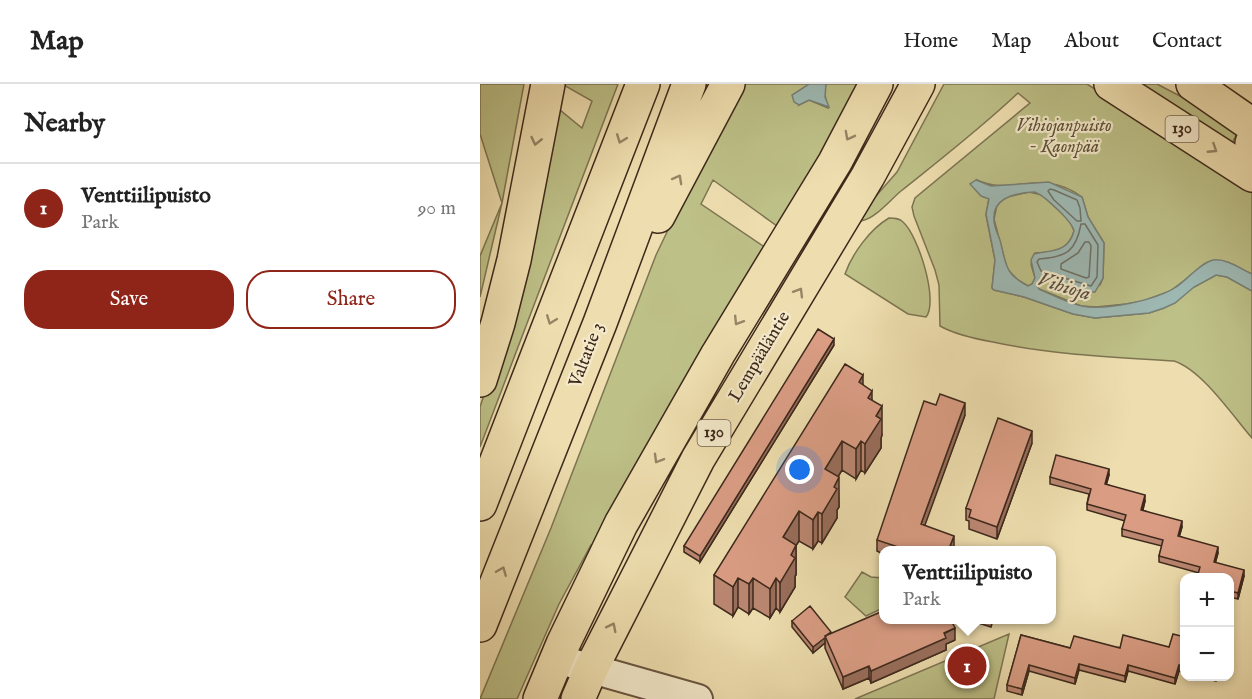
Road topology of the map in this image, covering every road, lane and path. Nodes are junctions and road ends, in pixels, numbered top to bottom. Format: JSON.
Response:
{"nodes":[{"id":1,"x":548,"y":84,"type":"edge"},
{"id":2,"x":643,"y":84,"type":"edge"},
{"id":3,"x":689,"y":84,"type":"edge"},
{"id":4,"x":728,"y":84,"type":"edge"},
{"id":5,"x":876,"y":84,"type":"edge"},
{"id":6,"x":1111,"y":84,"type":"edge"},
{"id":7,"x":1192,"y":84,"type":"edge"},
{"id":8,"x":920,"y":87,"type":"edge"},
{"id":9,"x":1252,"y":125,"type":"edge"},
{"id":10,"x":1252,"y":143,"type":"edge"},
{"id":11,"x":1252,"y":156,"type":"edge"},
{"id":12,"x":1252,"y":176,"type":"edge"},
{"id":13,"x":600,"y":323,"type":"junction"},
{"id":14,"x":480,"y":380,"type":"edge"},
{"id":15,"x":480,"y":504,"type":"edge"},
{"id":16,"x":480,"y":625,"type":"edge"},
{"id":17,"x":557,"y":658,"type":"junction"},
{"id":18,"x":591,"y":669,"type":"junction"},
{"id":19,"x":540,"y":699,"type":"edge"},
{"id":20,"x":578,"y":699,"type":"edge"},
{"id":21,"x":698,"y":699,"type":"edge"}],
"edges":[{"from":1,"to":14,"type":"main road","one_way":true},
{"from":2,"to":15,"type":"main road","one_way":true},
{"from":3,"to":13,"type":"main road","name":"Valtatie 3"},
{"from":13,"to":4,"type":"main road","one_way":true},
{"from":5,"to":17,"type":"main road","name":"Lempääläntie","number":"130","one_way":true},
{"from":6,"to":12,"type":"main road","number":"130","one_way":true},
{"from":7,"to":9,"type":"main road","number":"130"},
{"from":18,"to":8,"type":"main road","name":"Lempääläntie","number":"130","one_way":true},
{"from":10,"to":11,"type":"main road"},
{"from":16,"to":13,"type":"main road","name":"Valtatie 3","one_way":true},
{"from":17,"to":18,"type":"street"},
{"from":17,"to":19,"type":"main road","name":"Lempääläntie","number":"130"},
{"from":18,"to":20,"type":"main road","name":"Lempääläntie","number":"130"},
{"from":18,"to":21,"type":"street"}]}
